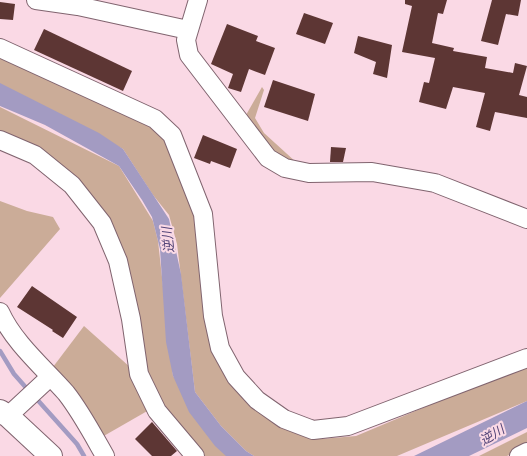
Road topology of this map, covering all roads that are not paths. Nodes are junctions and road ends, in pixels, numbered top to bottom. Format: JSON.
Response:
{"nodes":[{"id":1,"x":36,"y":0,"type":"edge"},
{"id":2,"x":198,"y":0,"type":"edge"},
{"id":3,"x":188,"y":30,"type":"junction"},
{"id":4,"x":0,"y":48,"type":"edge"},
{"id":5,"x":0,"y":140,"type":"edge"},
{"id":6,"x":527,"y":219,"type":"edge"},
{"id":7,"x":0,"y":312,"type":"edge"},
{"id":8,"x":527,"y":358,"type":"edge"},
{"id":9,"x":46,"y":381,"type":"junction"},
{"id":10,"x":10,"y":410,"type":"edge"},
{"id":11,"x":527,"y":452,"type":"edge"},
{"id":12,"x":51,"y":456,"type":"edge"},
{"id":13,"x":104,"y":456,"type":"edge"},
{"id":14,"x":195,"y":456,"type":"edge"},
{"id":15,"x":519,"y":456,"type":"edge"}],
"edges":[{"from":1,"to":3,"type":"street"},
{"from":2,"to":3,"type":"street"},
{"from":3,"to":6,"type":"street"},
{"from":4,"to":8,"type":"street"},
{"from":5,"to":14,"type":"street"},
{"from":7,"to":9,"type":"street"},
{"from":9,"to":10,"type":"street"},
{"from":9,"to":13,"type":"street"},
{"from":10,"to":12,"type":"main road"},
{"from":11,"to":15,"type":"street"}]}
